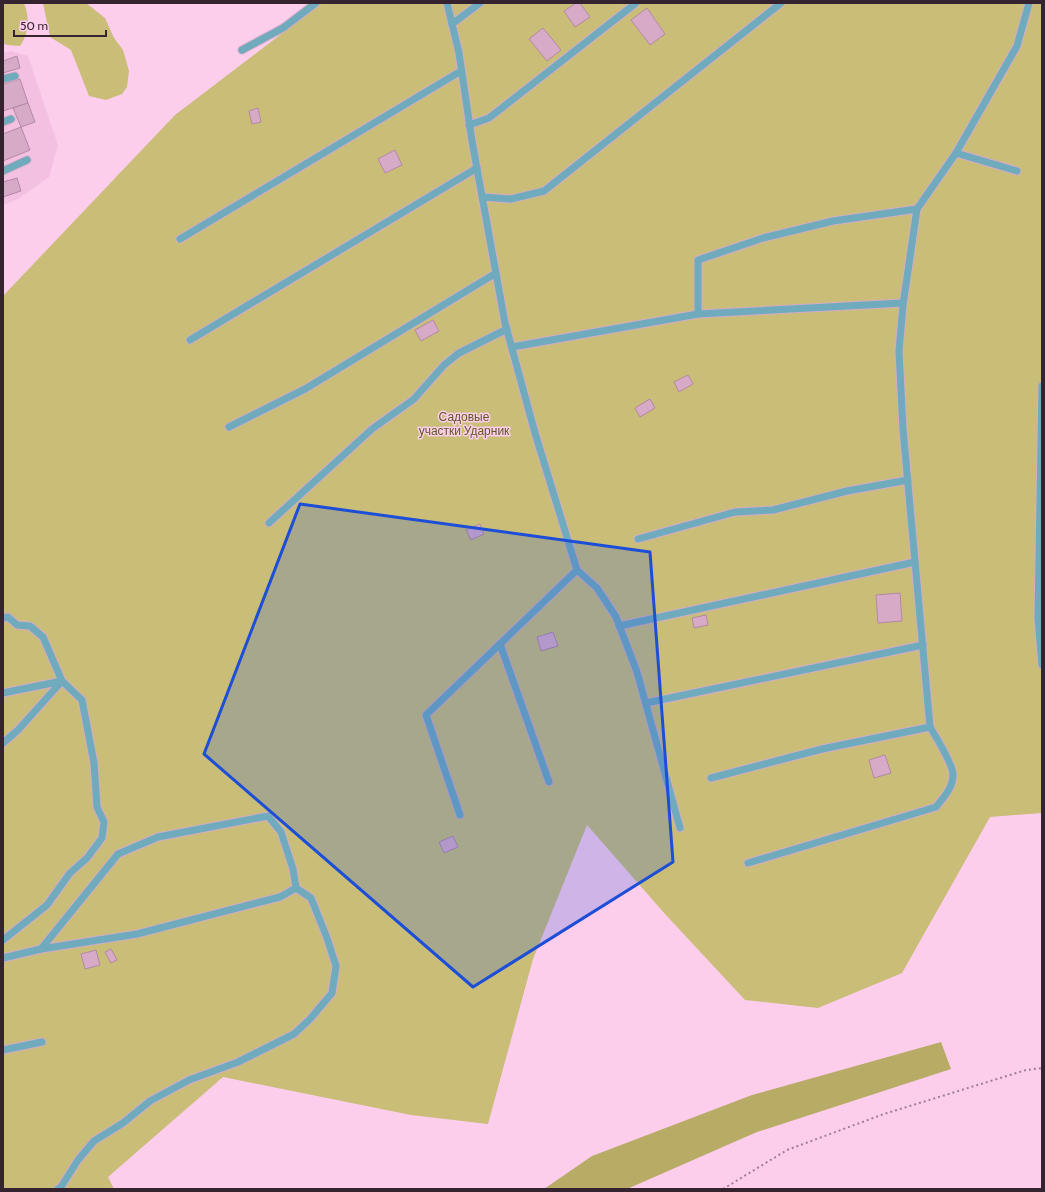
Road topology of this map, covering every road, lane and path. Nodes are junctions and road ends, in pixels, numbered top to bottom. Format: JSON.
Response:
{"nodes":[{"id":1,"x":316,"y":3,"type":"edge"},
{"id":2,"x":446,"y":3,"type":"edge"},
{"id":3,"x":480,"y":3,"type":"edge"},
{"id":4,"x":636,"y":3,"type":"edge"},
{"id":5,"x":781,"y":3,"type":"edge"},
{"id":6,"x":1029,"y":3,"type":"edge"},
{"id":7,"x":452,"y":24,"type":"junction"},
{"id":8,"x":242,"y":50,"type":"dead end"},
{"id":9,"x":461,"y":71,"type":"junction"},
{"id":10,"x":16,"y":76,"type":"dead end"},
{"id":11,"x":3,"y":79,"type":"edge"},
{"id":12,"x":11,"y":119,"type":"dead end"},
{"id":13,"x":3,"y":122,"type":"edge"},
{"id":14,"x":470,"y":125,"type":"junction"},
{"id":15,"x":956,"y":153,"type":"junction"},
{"id":16,"x":27,"y":160,"type":"dead end"},
{"id":17,"x":477,"y":168,"type":"junction"},
{"id":18,"x":3,"y":171,"type":"edge"},
{"id":19,"x":1017,"y":171,"type":"dead end"},
{"id":20,"x":483,"y":197,"type":"junction"},
{"id":21,"x":917,"y":210,"type":"junction"},
{"id":22,"x":180,"y":239,"type":"dead end"},
{"id":23,"x":496,"y":273,"type":"junction"},
{"id":24,"x":903,"y":303,"type":"junction"},
{"id":25,"x":698,"y":314,"type":"junction"},
{"id":26,"x":507,"y":329,"type":"junction"},
{"id":27,"x":190,"y":340,"type":"dead end"},
{"id":28,"x":512,"y":347,"type":"junction"},
{"id":29,"x":1042,"y":389,"type":"edge"},
{"id":30,"x":229,"y":427,"type":"dead end"},
{"id":31,"x":908,"y":480,"type":"junction"},
{"id":32,"x":269,"y":523,"type":"dead end"},
{"id":33,"x":638,"y":540,"type":"dead end"},
{"id":34,"x":915,"y":562,"type":"junction"},
{"id":35,"x":577,"y":570,"type":"junction"},
{"id":36,"x":3,"y":618,"type":"edge"},
{"id":37,"x":620,"y":626,"type":"junction"},
{"id":38,"x":500,"y":644,"type":"junction"},
{"id":39,"x":923,"y":645,"type":"junction"},
{"id":40,"x":1042,"y":665,"type":"edge"},
{"id":41,"x":62,"y":681,"type":"junction"},
{"id":42,"x":3,"y":693,"type":"edge"},
{"id":43,"x":646,"y":704,"type":"junction"},
{"id":44,"x":930,"y":727,"type":"junction"},
{"id":45,"x":3,"y":743,"type":"edge"},
{"id":46,"x":711,"y":778,"type":"dead end"},
{"id":47,"x":549,"y":782,"type":"dead end"},
{"id":48,"x":460,"y":815,"type":"dead end"},
{"id":49,"x":680,"y":828,"type":"dead end"},
{"id":50,"x":748,"y":863,"type":"dead end"},
{"id":51,"x":296,"y":888,"type":"junction"},
{"id":52,"x":3,"y":940,"type":"edge"},
{"id":53,"x":41,"y":949,"type":"junction"},
{"id":54,"x":3,"y":958,"type":"edge"},
{"id":55,"x":42,"y":1042,"type":"dead end"},
{"id":56,"x":3,"y":1050,"type":"edge"},
{"id":57,"x":1042,"y":1068,"type":"edge"},
{"id":58,"x":58,"y":1189,"type":"edge"},
{"id":59,"x":723,"y":1189,"type":"edge"}],
"edges":[{"from":1,"to":8,"type":"lane"},
{"from":2,"to":7,"type":"lane"},
{"from":3,"to":7,"type":"lane"},
{"from":4,"to":14,"type":"lane"},
{"from":5,"to":20,"type":"lane"},
{"from":6,"to":15,"type":"lane"},
{"from":7,"to":9,"type":"lane"},
{"from":9,"to":14,"type":"lane"},
{"from":9,"to":22,"type":"lane"},
{"from":10,"to":11,"type":"lane"},
{"from":12,"to":13,"type":"lane"},
{"from":14,"to":17,"type":"lane"},
{"from":15,"to":19,"type":"lane"},
{"from":15,"to":21,"type":"lane"},
{"from":16,"to":18,"type":"lane"},
{"from":17,"to":20,"type":"lane"},
{"from":17,"to":27,"type":"lane"},
{"from":20,"to":23,"type":"lane"},
{"from":21,"to":24,"type":"lane"},
{"from":21,"to":25,"type":"lane"},
{"from":23,"to":26,"type":"lane"},
{"from":23,"to":30,"type":"lane"},
{"from":24,"to":25,"type":"lane"},
{"from":24,"to":31,"type":"lane"},
{"from":25,"to":28,"type":"lane"},
{"from":26,"to":28,"type":"lane"},
{"from":26,"to":32,"type":"lane"},
{"from":28,"to":35,"type":"lane"},
{"from":29,"to":40,"type":"lane"},
{"from":31,"to":33,"type":"lane"},
{"from":31,"to":34,"type":"lane"},
{"from":34,"to":37,"type":"lane"},
{"from":34,"to":39,"type":"lane"},
{"from":35,"to":37,"type":"lane"},
{"from":35,"to":38,"type":"lane"},
{"from":36,"to":41,"type":"lane"},
{"from":37,"to":43,"type":"lane"},
{"from":38,"to":47,"type":"lane"},
{"from":38,"to":48,"type":"lane"},
{"from":39,"to":43,"type":"lane"},
{"from":39,"to":44,"type":"lane"},
{"from":41,"to":42,"type":"lane"},
{"from":41,"to":45,"type":"lane"},
{"from":41,"to":52,"type":"lane"},
{"from":43,"to":49,"type":"lane"},
{"from":44,"to":46,"type":"lane"},
{"from":44,"to":50,"type":"lane"},
{"from":51,"to":53,"type":"lane"},
{"from":51,"to":53,"type":"lane"},
{"from":51,"to":58,"type":"lane"},
{"from":53,"to":54,"type":"lane"},
{"from":55,"to":56,"type":"lane"},
{"from":57,"to":59,"type":"path"}]}
